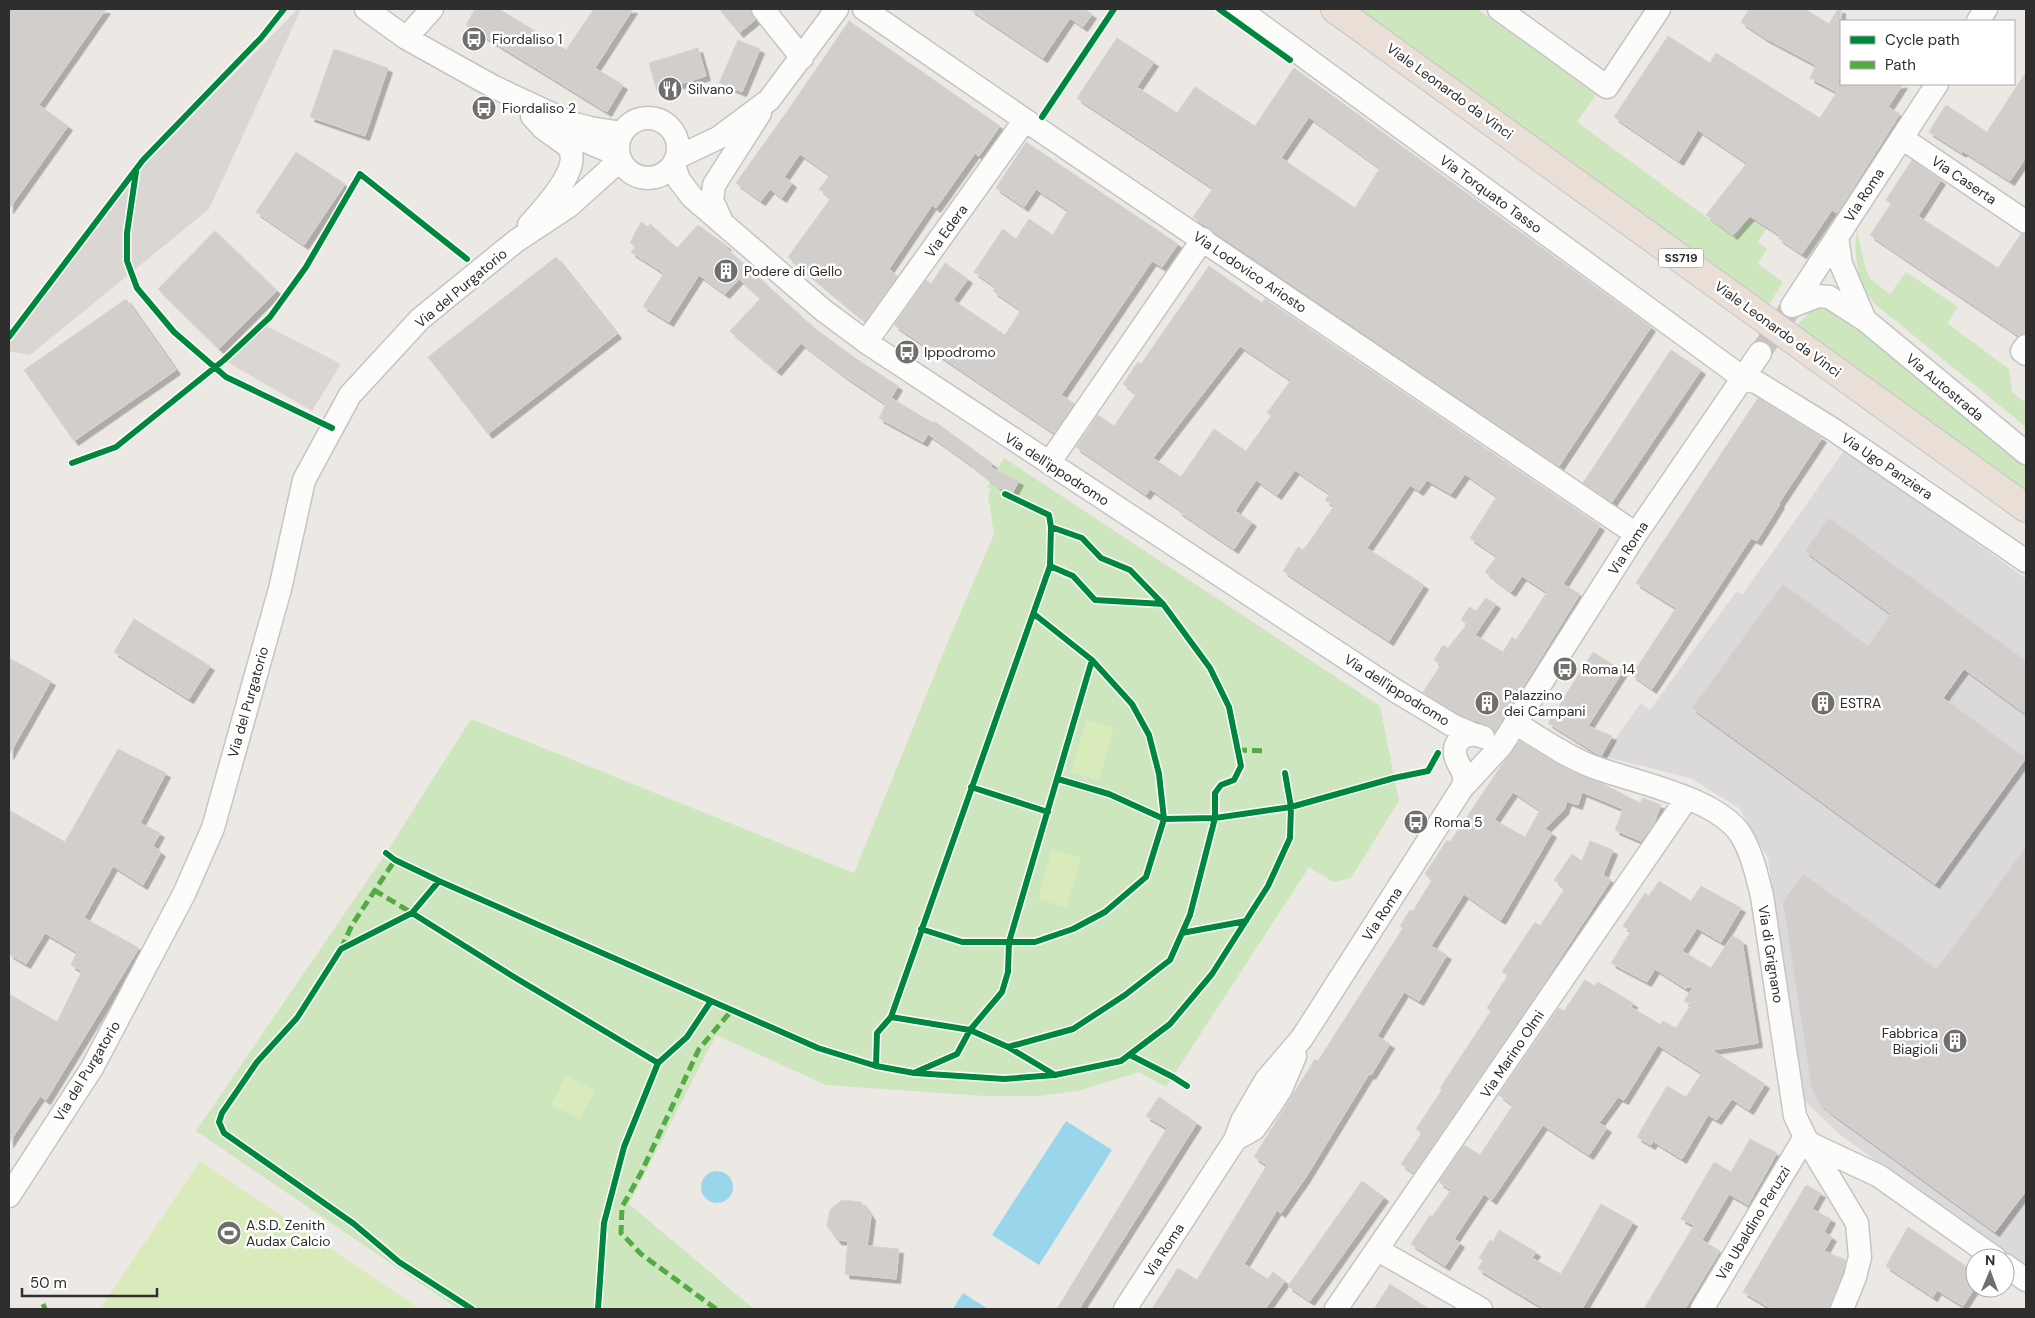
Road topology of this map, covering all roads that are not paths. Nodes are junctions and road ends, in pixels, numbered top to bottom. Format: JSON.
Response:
{"nodes":[{"id":1,"x":366,"y":9,"type":"edge"},
{"id":2,"x":432,"y":9,"type":"edge"},
{"id":3,"x":763,"y":9,"type":"edge"},
{"id":4,"x":837,"y":9,"type":"edge"},
{"id":5,"x":864,"y":9,"type":"edge"},
{"id":6,"x":1239,"y":9,"type":"edge"},
{"id":7,"x":1335,"y":9,"type":"edge"},
{"id":8,"x":1499,"y":9,"type":"edge"},
{"id":9,"x":1659,"y":9,"type":"edge"},
{"id":10,"x":1986,"y":9,"type":"edge"},
{"id":11,"x":1979,"y":20,"type":"edge"},
{"id":12,"x":406,"y":38,"type":"junction"},
{"id":13,"x":802,"y":58,"type":"junction"},
{"id":14,"x":1936,"y":85,"type":"edge"},
{"id":15,"x":494,"y":87,"type":"junction"},
{"id":16,"x":769,"y":100,"type":"junction"},
{"id":17,"x":532,"y":116,"type":"junction"},
{"id":18,"x":1025,"y":120,"type":"junction"},
{"id":19,"x":673,"y":130,"type":"junction"},
{"id":20,"x":622,"y":133,"type":"junction"},
{"id":21,"x":1902,"y":138,"type":"junction"},
{"id":22,"x":676,"y":161,"type":"junction"},
{"id":23,"x":625,"y":164,"type":"junction"},
{"id":24,"x":722,"y":222,"type":"junction"},
{"id":25,"x":2026,"y":222,"type":"edge"},
{"id":26,"x":1837,"y":237,"type":"junction"},
{"id":27,"x":1203,"y":240,"type":"junction"},
{"id":28,"x":516,"y":241,"type":"junction"},
{"id":29,"x":1792,"y":306,"type":"joint"},
{"id":30,"x":1865,"y":320,"type":"junction"},
{"id":31,"x":866,"y":342,"type":"junction"},
{"id":32,"x":1760,"y":353,"type":"tunnel mouth"},
{"id":33,"x":1743,"y":378,"type":"junction"},
{"id":34,"x":2026,"y":453,"type":"edge"},
{"id":35,"x":1049,"y":463,"type":"junction"},
{"id":36,"x":2026,"y":508,"type":"edge"},
{"id":37,"x":1636,"y":534,"type":"junction"},
{"id":38,"x":2026,"y":561,"type":"edge"},
{"id":39,"x":1515,"y":723,"type":"junction"},
{"id":40,"x":1482,"y":753,"type":"junction"},
{"id":41,"x":1687,"y":798,"type":"junction"},
{"id":42,"x":1807,"y":1140,"type":"junction"},
{"id":43,"x":17,"y":1167,"type":"edge"},
{"id":44,"x":9,"y":1196,"type":"edge"},
{"id":45,"x":1981,"y":1248,"type":"edge"},
{"id":46,"x":1378,"y":1250,"type":"junction"},
{"id":47,"x":2015,"y":1272,"type":"edge"},
{"id":48,"x":2026,"y":1280,"type":"edge"},
{"id":49,"x":1125,"y":1309,"type":"edge"},
{"id":50,"x":1336,"y":1309,"type":"edge"},
{"id":51,"x":1481,"y":1309,"type":"edge"},
{"id":52,"x":1702,"y":1309,"type":"edge"},
{"id":53,"x":1842,"y":1309,"type":"edge"}],
"edges":[{"from":1,"to":12,"type":"street"},
{"from":2,"to":12,"type":"street"},
{"from":3,"to":13,"type":"street"},
{"from":4,"to":13,"type":"street"},
{"from":5,"to":18,"type":"street","name":"Via Lodovico Ariosto"},
{"from":6,"to":33,"type":"street","name":"Via Torquato Tasso"},
{"from":7,"to":36,"type":"highway","name":"Viale Leonardo da Vinci","number":"SS719"},
{"from":8,"to":9,"type":"street"},
{"from":10,"to":11,"type":"street"},
{"from":12,"to":15,"type":"street"},
{"from":13,"to":16,"type":"street"},
{"from":14,"to":21,"type":"street","name":"Via Roma"},
{"from":15,"to":17,"type":"street"},
{"from":15,"to":20,"type":"street"},
{"from":16,"to":19,"type":"street"},
{"from":16,"to":22,"type":"street"},
{"from":16,"to":24,"type":"street"},
{"from":17,"to":23,"type":"street"},
{"from":17,"to":28,"type":"street"},
{"from":18,"to":27,"type":"street","name":"Via Lodovico Ariosto"},
{"from":18,"to":31,"type":"street","name":"Via Edera"},
{"from":19,"to":20,"type":"street"},
{"from":19,"to":22,"type":"street"},
{"from":20,"to":23,"type":"street"},
{"from":21,"to":25,"type":"street","name":"Via Caserta"},
{"from":21,"to":26,"type":"street","name":"Via Roma"},
{"from":22,"to":23,"type":"street"},
{"from":22,"to":24,"type":"street","name":"Via dell'ippodromo"},
{"from":23,"to":28,"type":"street"},
{"from":24,"to":31,"type":"street","name":"Via dell'ippodromo"},
{"from":26,"to":29,"type":"street","name":"Via Roma"},
{"from":26,"to":30,"type":"street","name":"Via Autostrada"},
{"from":27,"to":35,"type":"street"},
{"from":27,"to":37,"type":"street","name":"Via Lodovico Ariosto"},
{"from":28,"to":43,"type":"street","name":"Via del Purgatorio"},
{"from":29,"to":30,"type":"street","name":"Via Autostrada"},
{"from":30,"to":34,"type":"street","name":"Via Autostrada"},
{"from":31,"to":35,"type":"street","name":"Via dell'ippodromo"},
{"from":32,"to":33,"type":"street","name":"Via Roma"},
{"from":33,"to":37,"type":"street","name":"Via Roma"},
{"from":33,"to":38,"type":"street","name":"Via Ugo Panziera"},
{"from":35,"to":40,"type":"street","name":"Via dell'ippodromo"},
{"from":37,"to":39,"type":"street","name":"Via Roma"},
{"from":39,"to":40,"type":"street","name":"Via Roma"},
{"from":39,"to":41,"type":"street","name":"Via di Grignano"},
{"from":40,"to":49,"type":"street","name":"Via Roma"},
{"from":41,"to":42,"type":"street","name":"Via di Grignano"},
{"from":41,"to":46,"type":"street","name":"Via Marino Olmi"},
{"from":42,"to":45,"type":"street"},
{"from":42,"to":52,"type":"street","name":"Via Ubaldino Peruzzi"},
{"from":42,"to":53,"type":"street","name":"Via di Grignano"},
{"from":43,"to":44,"type":"street","name":"Via del Purgatorio"},
{"from":46,"to":50,"type":"street","name":"Via Marino Olmi"},
{"from":46,"to":51,"type":"street"},
{"from":47,"to":48,"type":"street"}]}
